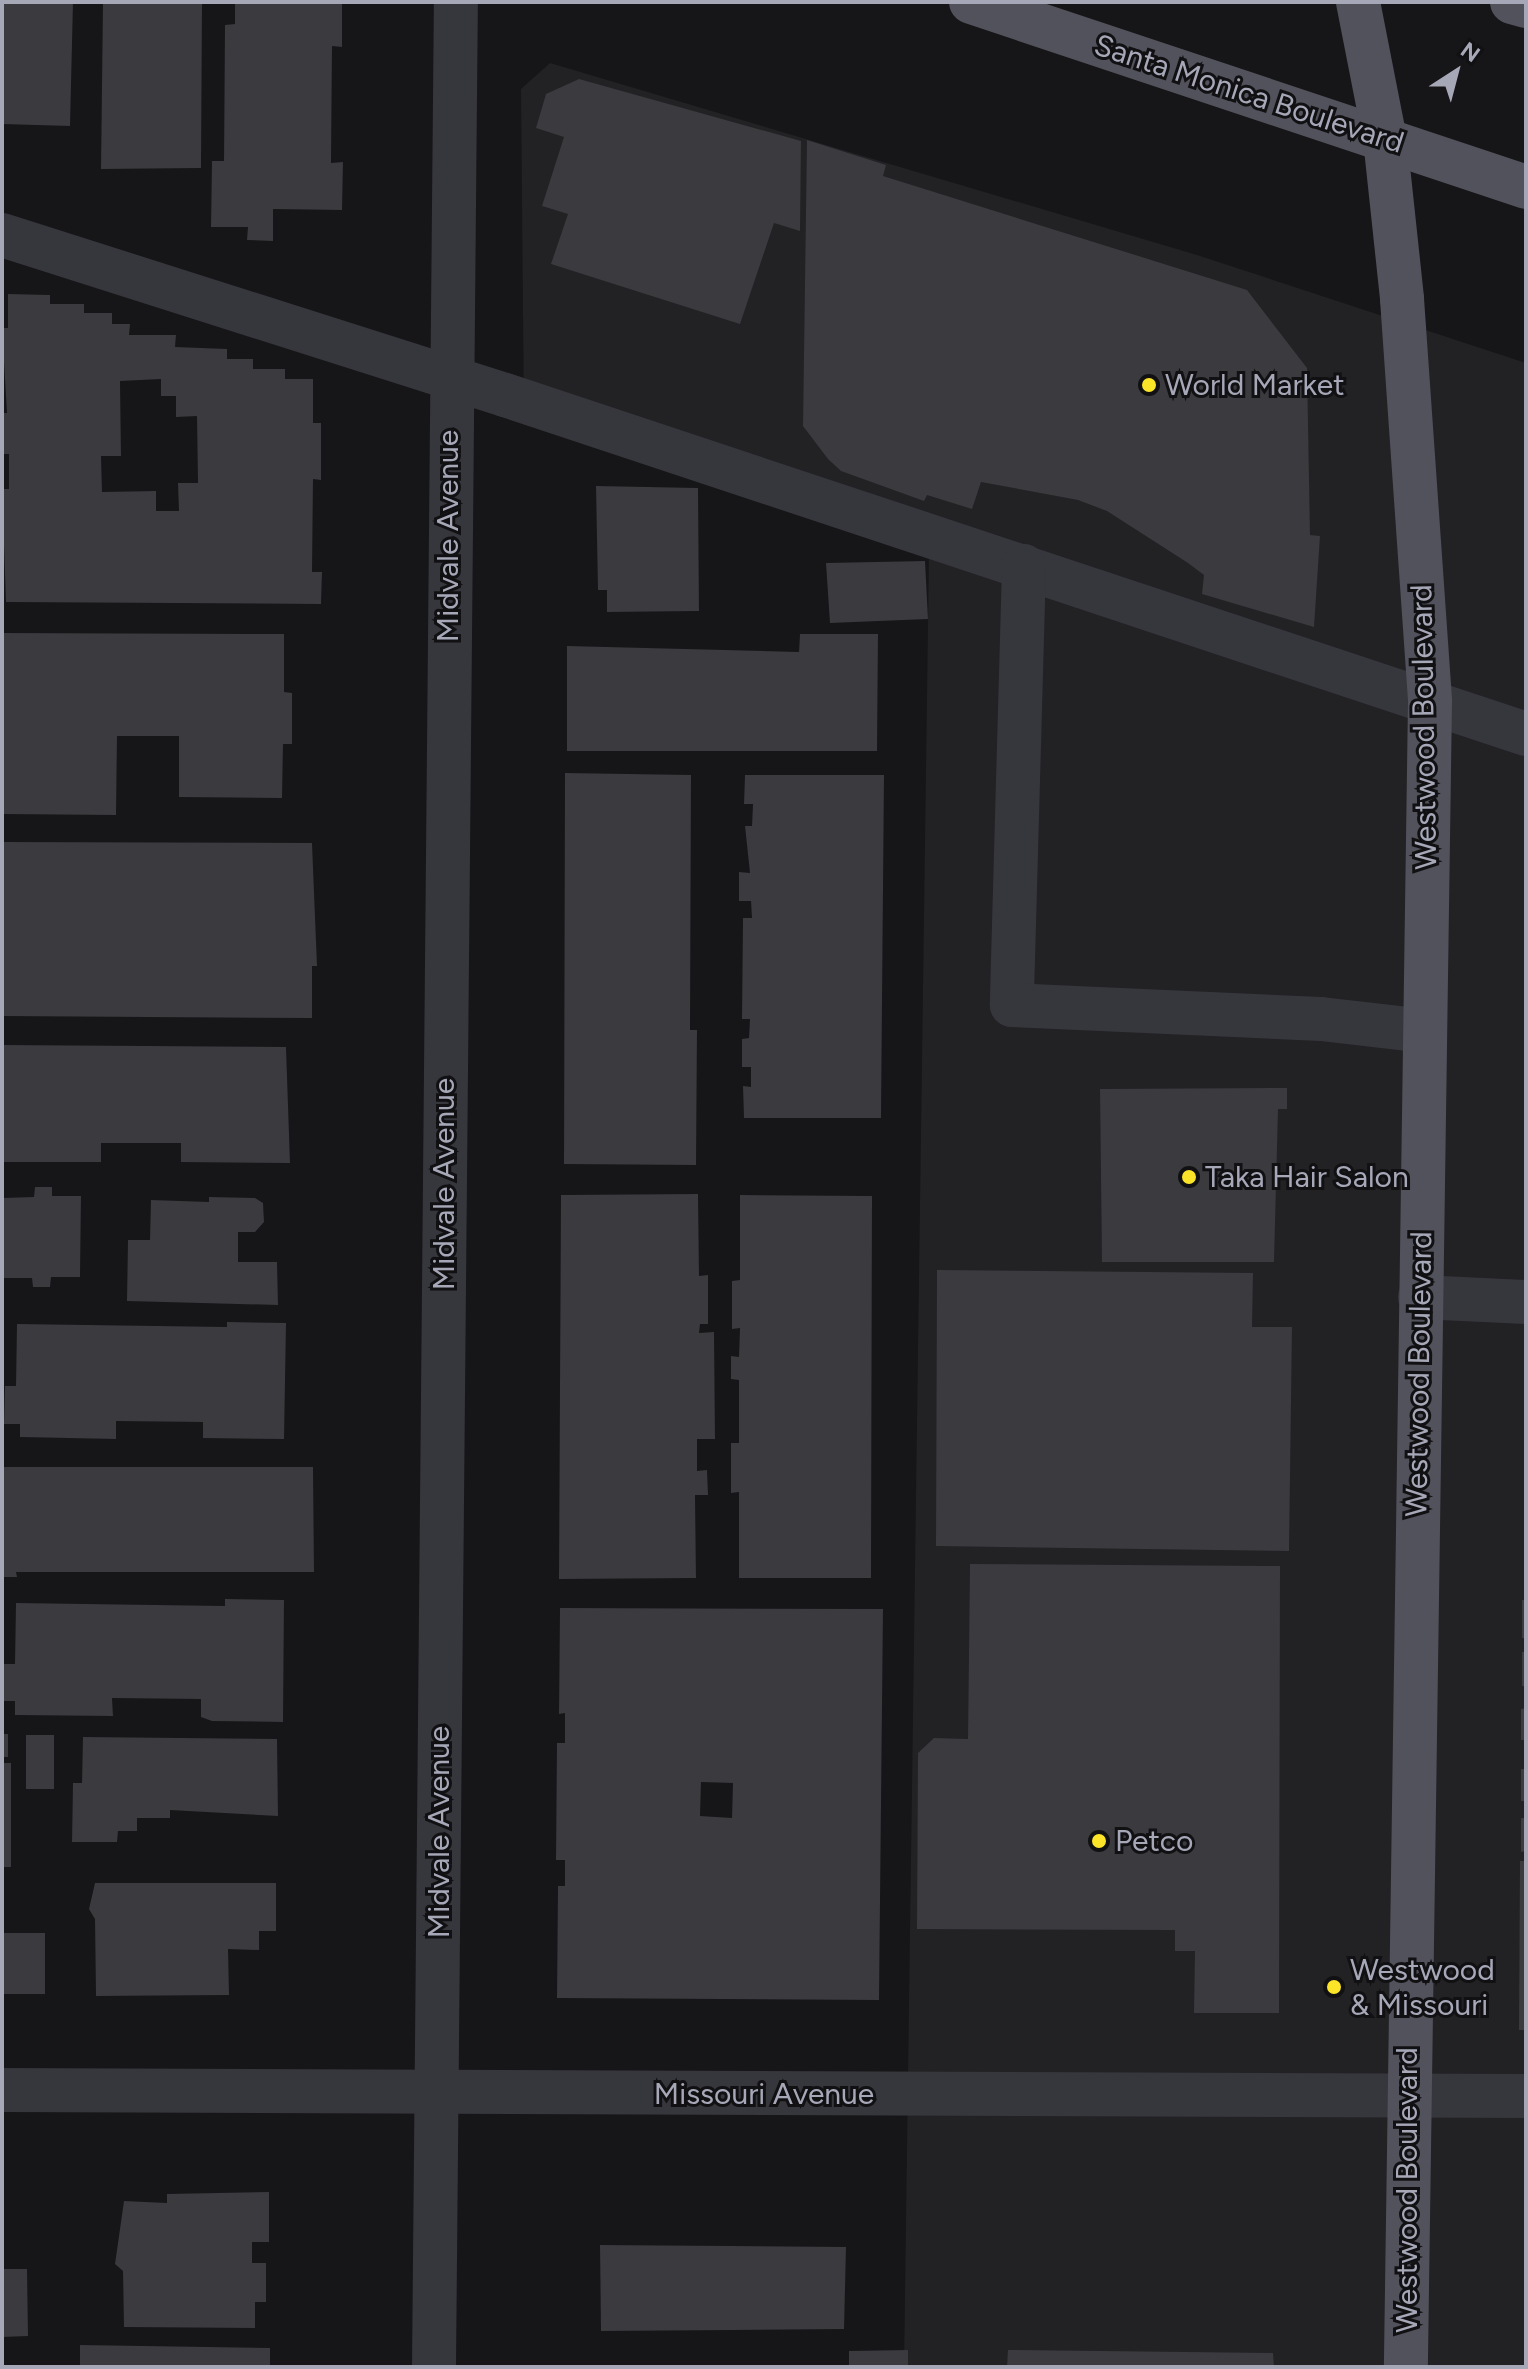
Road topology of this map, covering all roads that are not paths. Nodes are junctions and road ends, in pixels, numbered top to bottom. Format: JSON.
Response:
{"nodes":[{"id":1,"x":456,"y":2,"type":"edge"},
{"id":2,"x":971,"y":2,"type":"edge"},
{"id":3,"x":1358,"y":2,"type":"edge"},
{"id":4,"x":1512,"y":2,"type":"edge"},
{"id":5,"x":1526,"y":6,"type":"edge"},
{"id":6,"x":1385,"y":139,"type":"junction"},
{"id":7,"x":1526,"y":187,"type":"edge"},
{"id":8,"x":2,"y":235,"type":"edge"},
{"id":9,"x":449,"y":377,"type":"junction"},
{"id":10,"x":1024,"y":566,"type":"junction"},
{"id":11,"x":1430,"y":701,"type":"junction"},
{"id":12,"x":1526,"y":734,"type":"edge"},
{"id":13,"x":1424,"y":1031,"type":"junction"},
{"id":14,"x":1420,"y":1297,"type":"junction"},
{"id":15,"x":1526,"y":1302,"type":"edge"},
{"id":16,"x":2,"y":2090,"type":"edge"},
{"id":17,"x":438,"y":2093,"type":"junction"},
{"id":18,"x":1406,"y":2095,"type":"junction"},
{"id":19,"x":1526,"y":2096,"type":"edge"},
{"id":20,"x":434,"y":2367,"type":"edge"},
{"id":21,"x":1406,"y":2367,"type":"edge"}],
"edges":[{"from":1,"to":9,"type":"street","name":"Midvale Avenue"},
{"from":2,"to":6,"type":"main road","name":"Santa Monica Boulevard"},
{"from":3,"to":6,"type":"main road","name":"Westwood Boulevard"},
{"from":4,"to":5,"type":"main road"},
{"from":6,"to":7,"type":"main road","name":"Santa Monica Boulevard"},
{"from":6,"to":11,"type":"main road","name":"Westwood Boulevard"},
{"from":8,"to":9,"type":"street"},
{"from":9,"to":10,"type":"street"},
{"from":9,"to":17,"type":"street","name":"Midvale Avenue"},
{"from":10,"to":11,"type":"street"},
{"from":10,"to":13,"type":"street"},
{"from":11,"to":12,"type":"street"},
{"from":11,"to":13,"type":"main road","name":"Westwood Boulevard"},
{"from":13,"to":14,"type":"main road","name":"Westwood Boulevard"},
{"from":14,"to":15,"type":"street"},
{"from":14,"to":18,"type":"main road","name":"Westwood Boulevard"},
{"from":16,"to":17,"type":"street","name":"Missouri Avenue"},
{"from":17,"to":18,"type":"street","name":"Missouri Avenue"},
{"from":17,"to":20,"type":"street","name":"Midvale Avenue"},
{"from":18,"to":19,"type":"street","name":"Missouri Avenue"},
{"from":18,"to":21,"type":"main road","name":"Westwood Boulevard"}]}
